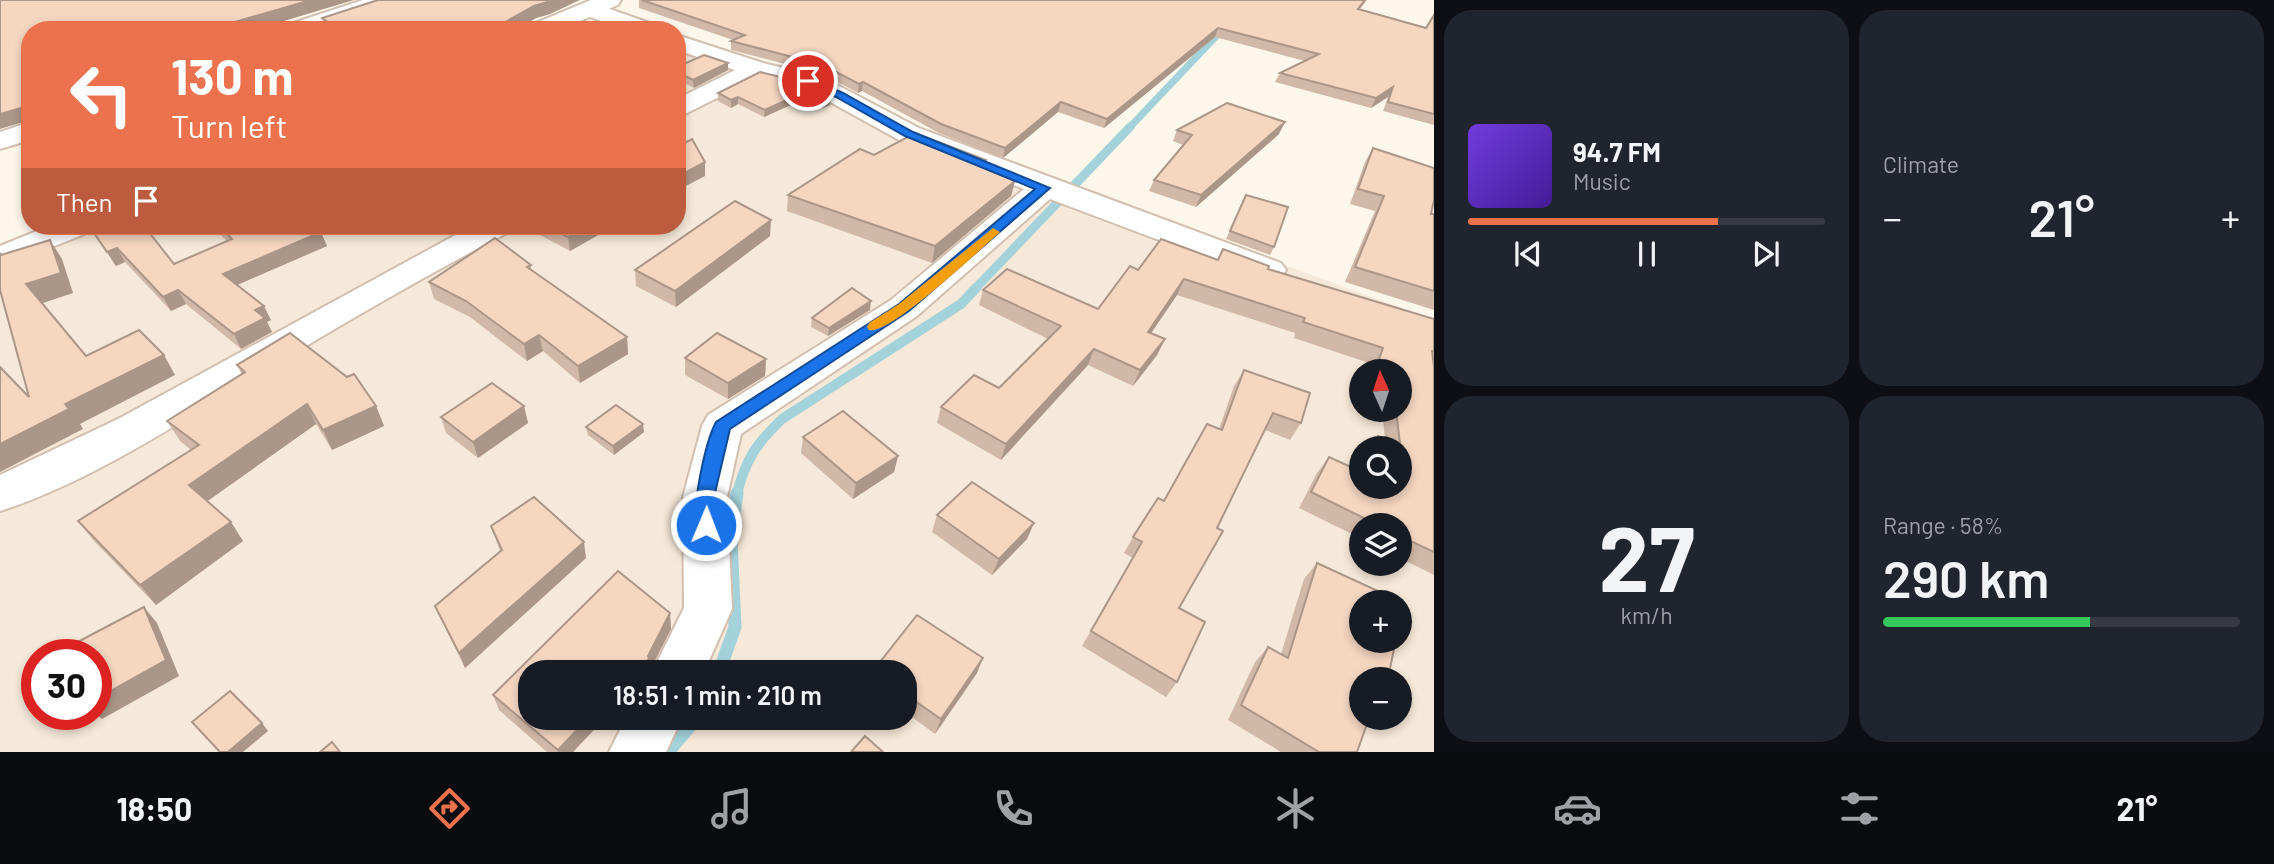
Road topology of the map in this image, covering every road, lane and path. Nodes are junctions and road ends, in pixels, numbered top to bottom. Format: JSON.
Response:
{"nodes":[{"id":1,"x":384,"y":0,"type":"edge"},
{"id":2,"x":600,"y":4,"type":"edge"},
{"id":3,"x":322,"y":21,"type":"edge"},
{"id":4,"x":560,"y":21,"type":"edge"},
{"id":5,"x":631,"y":21,"type":"edge"},
{"id":6,"x":686,"y":45,"type":"edge"},
{"id":7,"x":756,"y":69,"type":"junction"},
{"id":8,"x":686,"y":105,"type":"edge"},
{"id":9,"x":21,"y":133,"type":"edge"},
{"id":10,"x":0,"y":141,"type":"edge"},
{"id":11,"x":1044,"y":188,"type":"junction"},
{"id":12,"x":55,"y":235,"type":"edge"},
{"id":13,"x":480,"y":235,"type":"edge"},
{"id":14,"x":0,"y":258,"type":"edge"},
{"id":15,"x":1294,"y":279,"type":"edge"},
{"id":16,"x":0,"y":494,"type":"edge"},
{"id":17,"x":684,"y":660,"type":"edge"},
{"id":18,"x":649,"y":730,"type":"edge"},
{"id":19,"x":638,"y":752,"type":"edge"}],
"edges":[{"from":1,"to":3,"type":"street"},
{"from":2,"to":4,"type":"street"},
{"from":2,"to":5,"type":"street"},
{"from":6,"to":7,"type":"street"},
{"from":7,"to":8,"type":"street"},
{"from":7,"to":11,"type":"street"},
{"from":9,"to":10,"type":"street"},
{"from":11,"to":15,"type":"street"},
{"from":11,"to":17,"type":"street"},
{"from":12,"to":14,"type":"street"},
{"from":13,"to":16,"type":"street"},
{"from":18,"to":19,"type":"street"}]}
